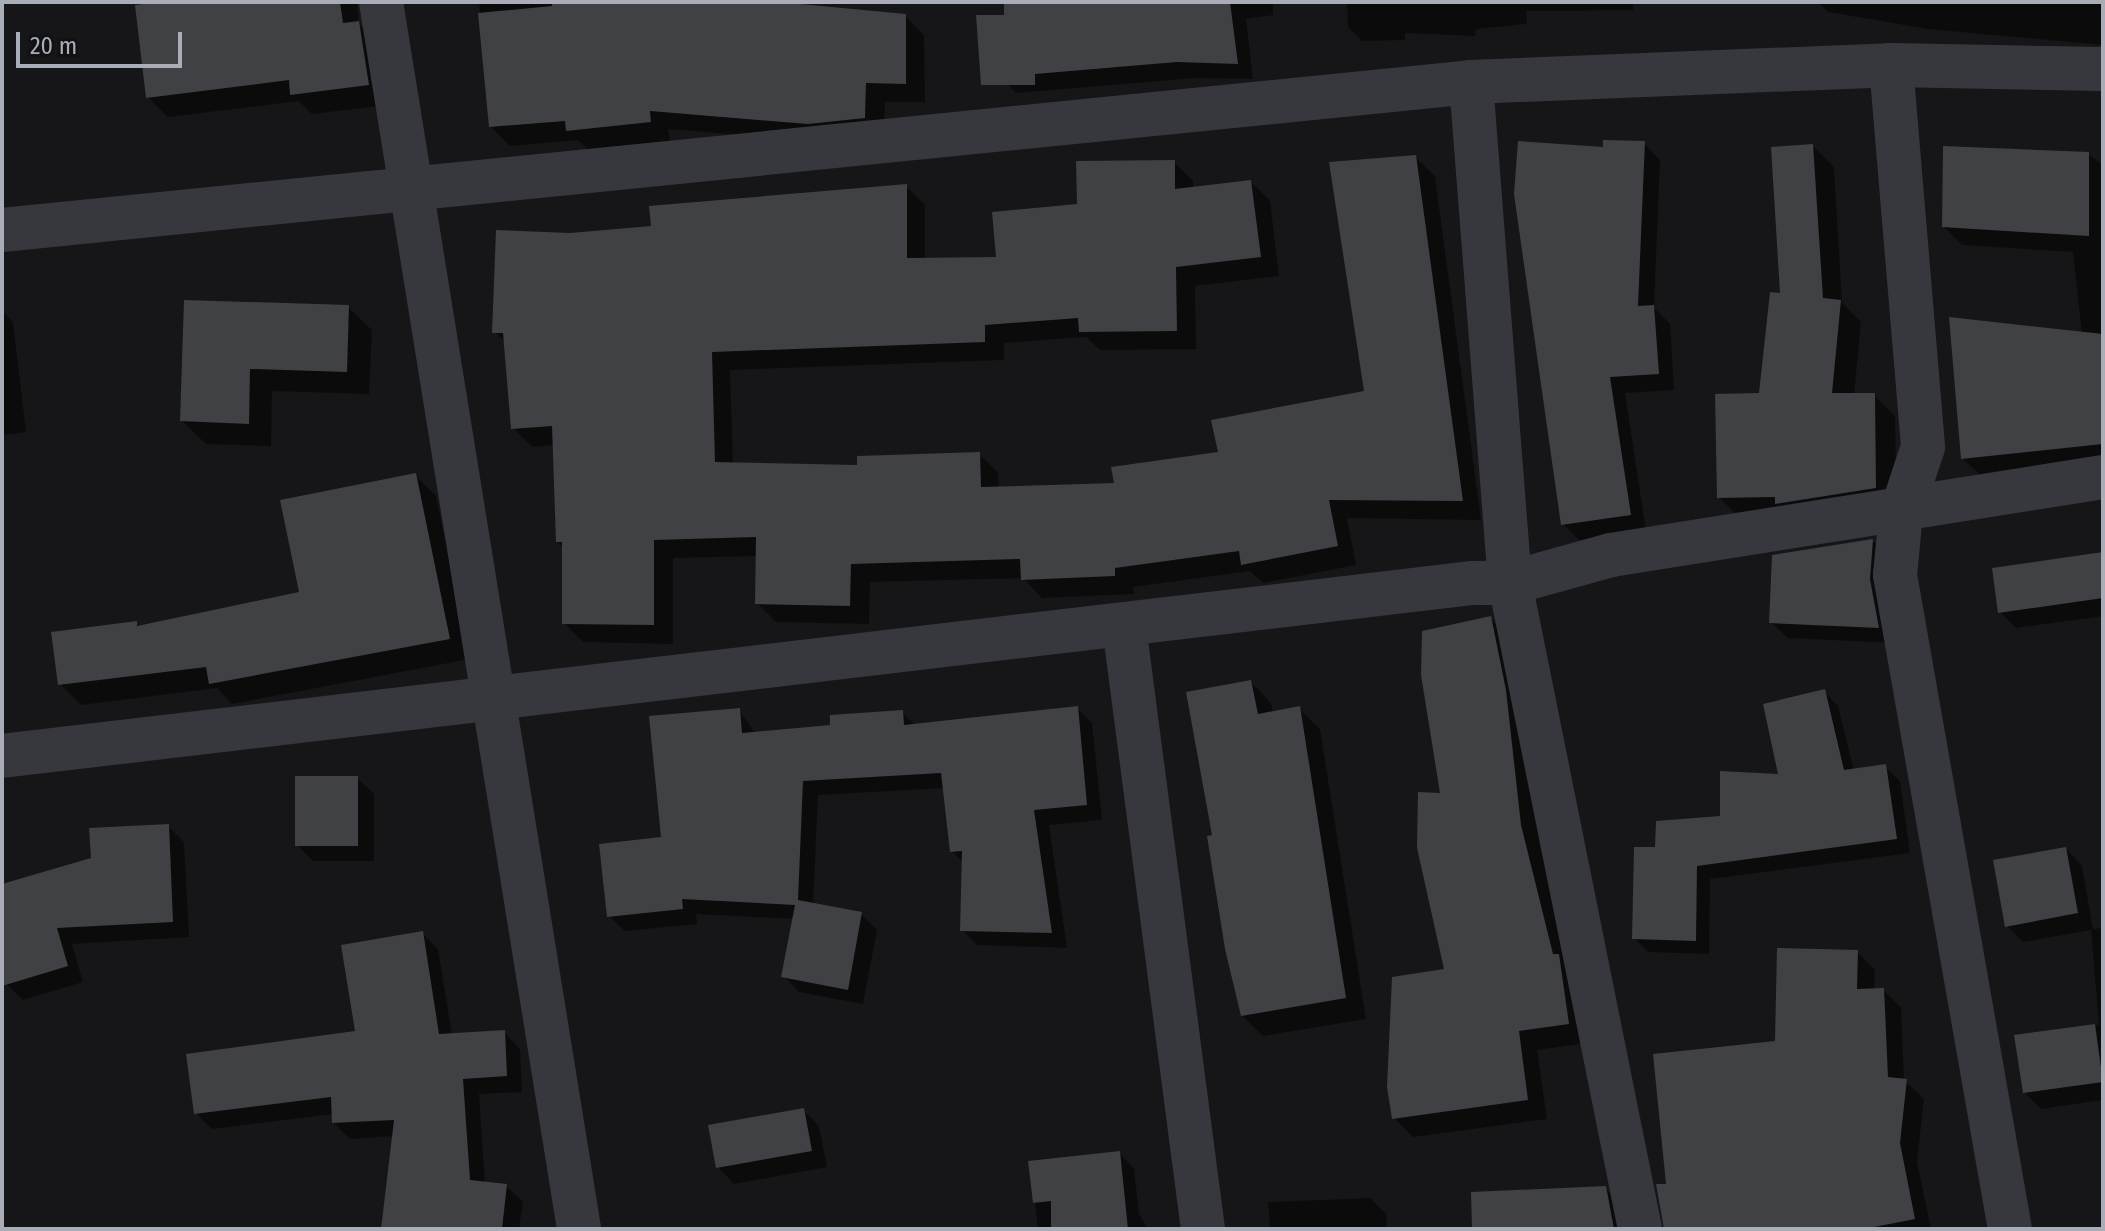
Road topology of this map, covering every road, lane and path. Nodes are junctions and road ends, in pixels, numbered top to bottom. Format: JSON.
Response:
{"nodes":[{"id":1,"x":381,"y":2,"type":"edge"},
{"id":2,"x":1891,"y":65,"type":"junction"},
{"id":3,"x":2103,"y":69,"type":"edge"},
{"id":4,"x":1471,"y":82,"type":"junction"},
{"id":5,"x":411,"y":190,"type":"junction"},
{"id":6,"x":2,"y":230,"type":"edge"},
{"id":7,"x":2103,"y":477,"type":"edge"},
{"id":8,"x":1901,"y":513,"type":"junction"},
{"id":9,"x":1510,"y":583,"type":"junction"},
{"id":10,"x":1124,"y":626,"type":"junction"},
{"id":11,"x":494,"y":701,"type":"junction"},
{"id":12,"x":2,"y":756,"type":"edge"},
{"id":13,"x":579,"y":1229,"type":"edge"},
{"id":14,"x":1203,"y":1229,"type":"edge"},
{"id":15,"x":1640,"y":1229,"type":"edge"},
{"id":16,"x":2010,"y":1229,"type":"edge"}],
"edges":[{"from":1,"to":5,"type":"street"},
{"from":2,"to":3,"type":"street"},
{"from":2,"to":4,"type":"street"},
{"from":2,"to":8,"type":"street"},
{"from":4,"to":5,"type":"street"},
{"from":4,"to":9,"type":"street"},
{"from":5,"to":6,"type":"street"},
{"from":5,"to":11,"type":"street"},
{"from":7,"to":8,"type":"street"},
{"from":8,"to":9,"type":"street"},
{"from":8,"to":16,"type":"street"},
{"from":9,"to":10,"type":"street"},
{"from":9,"to":15,"type":"street"},
{"from":10,"to":11,"type":"street"},
{"from":10,"to":14,"type":"street"},
{"from":11,"to":12,"type":"street"},
{"from":11,"to":13,"type":"street"}]}
